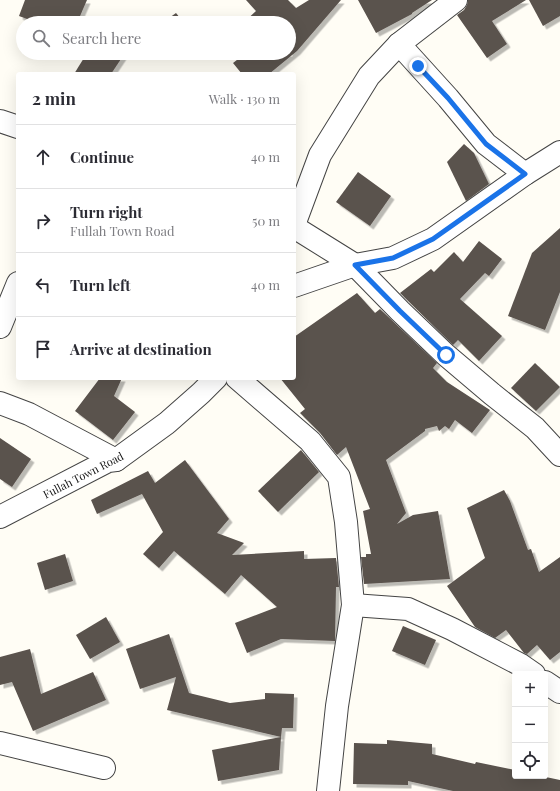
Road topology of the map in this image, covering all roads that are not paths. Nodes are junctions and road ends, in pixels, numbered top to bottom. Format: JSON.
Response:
{"nodes":[{"id":1,"x":456,"y":0,"type":"edge"},
{"id":2,"x":399,"y":44,"type":"junction"},
{"id":3,"x":0,"y":121,"type":"edge"},
{"id":4,"x":16,"y":126,"type":"edge"},
{"id":5,"x":560,"y":152,"type":"edge"},
{"id":6,"x":525,"y":174,"type":"junction"},
{"id":7,"x":296,"y":220,"type":"edge"},
{"id":8,"x":296,"y":227,"type":"edge"},
{"id":9,"x":355,"y":265,"type":"junction"},
{"id":10,"x":296,"y":285,"type":"edge"},
{"id":11,"x":16,"y":288,"type":"edge"},
{"id":12,"x":0,"y":327,"type":"edge"},
{"id":13,"x":214,"y":380,"type":"edge"},
{"id":14,"x":239,"y":380,"type":"edge"},
{"id":15,"x":0,"y":403,"type":"edge"},
{"id":16,"x":560,"y":455,"type":"edge"},
{"id":17,"x":116,"y":460,"type":"junction"},
{"id":18,"x":0,"y":517,"type":"edge"},
{"id":19,"x":353,"y":605,"type":"junction"},
{"id":20,"x":530,"y":671,"type":"edge"},
{"id":21,"x":548,"y":684,"type":"edge"},
{"id":22,"x":560,"y":692,"type":"edge"},
{"id":23,"x":0,"y":742,"type":"edge"},
{"id":24,"x":104,"y":768,"type":"dead end"},
{"id":25,"x":328,"y":791,"type":"edge"}],
"edges":[{"from":1,"to":2,"type":"street"},
{"from":2,"to":6,"type":"street"},
{"from":2,"to":7,"type":"street"},
{"from":3,"to":4,"type":"street"},
{"from":5,"to":6,"type":"street"},
{"from":6,"to":9,"type":"street"},
{"from":8,"to":9,"type":"street"},
{"from":9,"to":10,"type":"street"},
{"from":9,"to":16,"type":"street"},
{"from":11,"to":12,"type":"street"},
{"from":13,"to":17,"type":"street","name":"Fullah Town Road"},
{"from":14,"to":19,"type":"street"},
{"from":15,"to":17,"type":"street"},
{"from":17,"to":18,"type":"street","name":"Fullah Town Road"},
{"from":19,"to":20,"type":"street"},
{"from":19,"to":25,"type":"street"},
{"from":21,"to":22,"type":"street"},
{"from":23,"to":24,"type":"street"}]}
